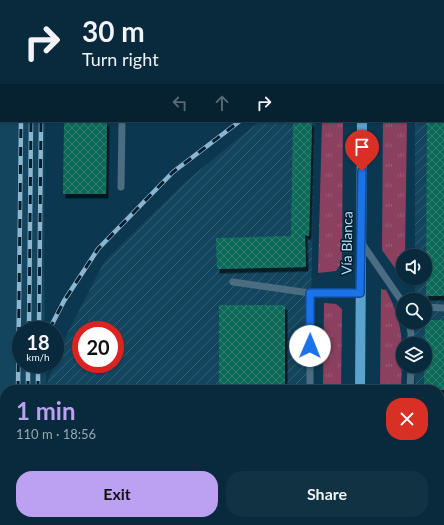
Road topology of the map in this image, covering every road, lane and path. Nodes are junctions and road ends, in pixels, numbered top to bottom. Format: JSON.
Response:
{"nodes":[{"id":1,"x":122,"y":122,"type":"edge"},
{"id":2,"x":362,"y":122,"type":"edge"},
{"id":3,"x":121,"y":187,"type":"dead end"},
{"id":4,"x":361,"y":242,"type":"junction"},
{"id":5,"x":233,"y":282,"type":"dead end"},
{"id":6,"x":310,"y":293,"type":"junction"},
{"id":7,"x":360,"y":293,"type":"junction"},
{"id":8,"x":396,"y":293,"type":"edge"},
{"id":9,"x":432,"y":307,"type":"edge"},
{"id":10,"x":444,"y":308,"type":"edge"},
{"id":11,"x":411,"y":373,"type":"edge"},
{"id":12,"x":310,"y":385,"type":"edge"},
{"id":13,"x":360,"y":385,"type":"edge"},
{"id":14,"x":410,"y":385,"type":"edge"}],
"edges":[{"from":1,"to":3,"type":"lane"},
{"from":2,"to":4,"type":"main road","name":"Vía Blanca"},
{"from":4,"to":7,"type":"main road","name":"Vía Blanca"},
{"from":4,"to":8,"type":"lane"},
{"from":5,"to":6,"type":"lane"},
{"from":6,"to":7,"type":"lane"},
{"from":6,"to":12,"type":"lane"},
{"from":7,"to":13,"type":"main road","name":"Vía Blanca"},
{"from":9,"to":10,"type":"lane"},
{"from":11,"to":14,"type":"lane"}]}
